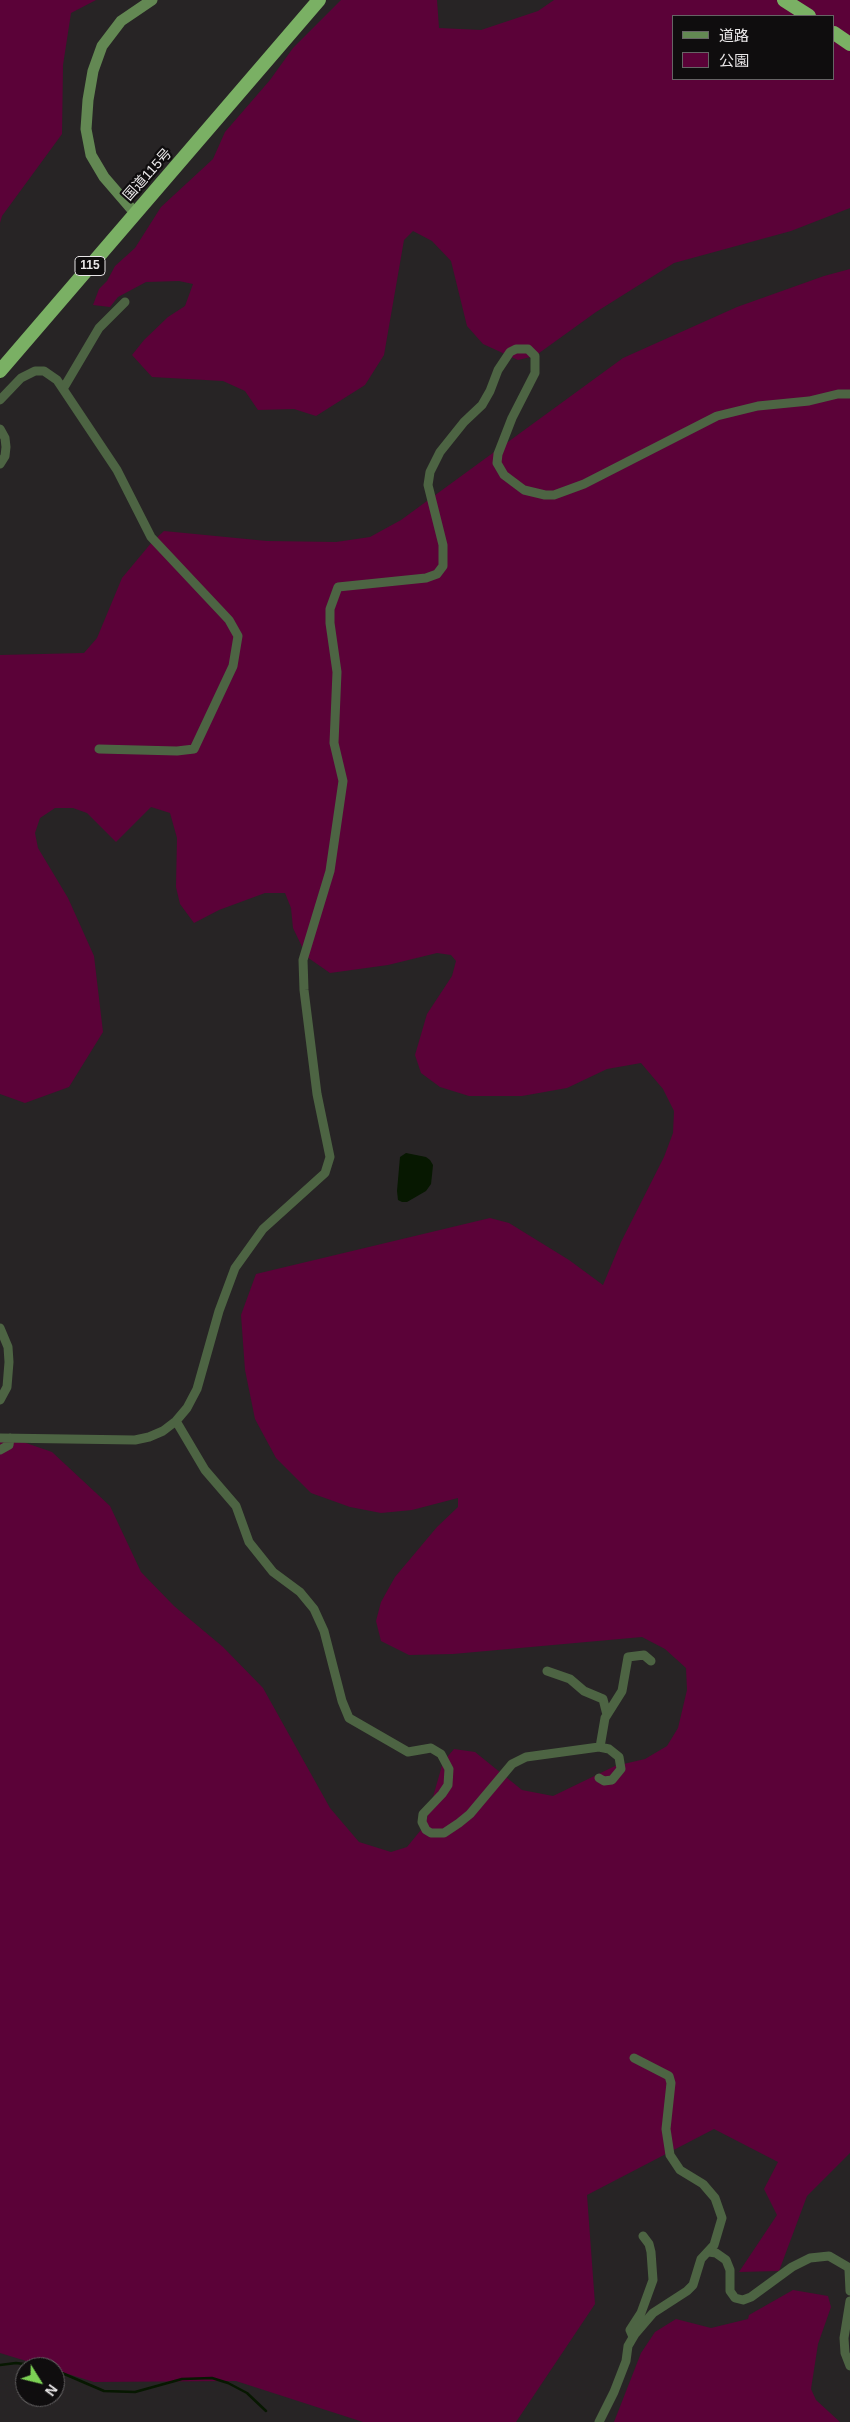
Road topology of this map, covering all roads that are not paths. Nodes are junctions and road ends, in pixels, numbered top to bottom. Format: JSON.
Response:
{"nodes":[{"id":1,"x":152,"y":0,"type":"edge"},
{"id":2,"x":319,"y":0,"type":"edge"},
{"id":3,"x":784,"y":0,"type":"edge"},
{"id":4,"x":806,"y":15,"type":"edge"},
{"id":5,"x":835,"y":34,"type":"edge"},
{"id":6,"x":850,"y":44,"type":"edge"},
{"id":7,"x":135,"y":213,"type":"junction"},
{"id":8,"x":125,"y":302,"type":"dead end"},
{"id":9,"x":0,"y":371,"type":"edge"},
{"id":10,"x":63,"y":389,"type":"junction"},
{"id":11,"x":850,"y":394,"type":"edge"},
{"id":12,"x":0,"y":400,"type":"edge"},
{"id":13,"x":0,"y":428,"type":"edge"},
{"id":14,"x":0,"y":464,"type":"edge"},
{"id":15,"x":99,"y":749,"type":"dead end"},
{"id":16,"x":0,"y":1328,"type":"edge"},
{"id":17,"x":0,"y":1400,"type":"edge"},
{"id":18,"x":176,"y":1421,"type":"junction"},
{"id":19,"x":0,"y":1438,"type":"edge"},
{"id":20,"x":10,"y":1438,"type":"junction"},
{"id":21,"x":0,"y":1450,"type":"edge"},
{"id":22,"x":651,"y":1661,"type":"dead end"},
{"id":23,"x":548,"y":1671,"type":"dead end"},
{"id":24,"x":607,"y":1715,"type":"junction"},
{"id":25,"x":600,"y":1747,"type":"junction"},
{"id":26,"x":599,"y":1778,"type":"dead end"},
{"id":27,"x":634,"y":2058,"type":"dead end"},
{"id":28,"x":643,"y":2236,"type":"dead end"},
{"id":29,"x":708,"y":2252,"type":"junction"},
{"id":30,"x":850,"y":2272,"type":"edge"},
{"id":31,"x":850,"y":2291,"type":"edge"},
{"id":32,"x":850,"y":2301,"type":"edge"},
{"id":33,"x":634,"y":2337,"type":"junction"},
{"id":34,"x":850,"y":2366,"type":"edge"},
{"id":35,"x":599,"y":2422,"type":"edge"}],
"edges":[{"from":1,"to":7,"type":"main road"},
{"from":2,"to":7,"type":"highway","name":"国道115号","number":"115"},
{"from":3,"to":4,"type":"highway"},
{"from":5,"to":6,"type":"highway"},
{"from":7,"to":9,"type":"highway","name":"国道115号","number":"115"},
{"from":8,"to":10,"type":"street"},
{"from":10,"to":12,"type":"street"},
{"from":10,"to":15,"type":"street"},
{"from":11,"to":18,"type":"street"},
{"from":13,"to":14,"type":"street"},
{"from":16,"to":17,"type":"street"},
{"from":18,"to":20,"type":"street"},
{"from":18,"to":25,"type":"street"},
{"from":19,"to":20,"type":"street"},
{"from":20,"to":21,"type":"street"},
{"from":22,"to":24,"type":"street"},
{"from":23,"to":24,"type":"street"},
{"from":24,"to":25,"type":"street"},
{"from":25,"to":26,"type":"street"},
{"from":27,"to":29,"type":"street"},
{"from":28,"to":33,"type":"street"},
{"from":29,"to":30,"type":"street"},
{"from":29,"to":33,"type":"street"},
{"from":30,"to":31,"type":"street"},
{"from":32,"to":34,"type":"street"},
{"from":33,"to":35,"type":"street"}]}
